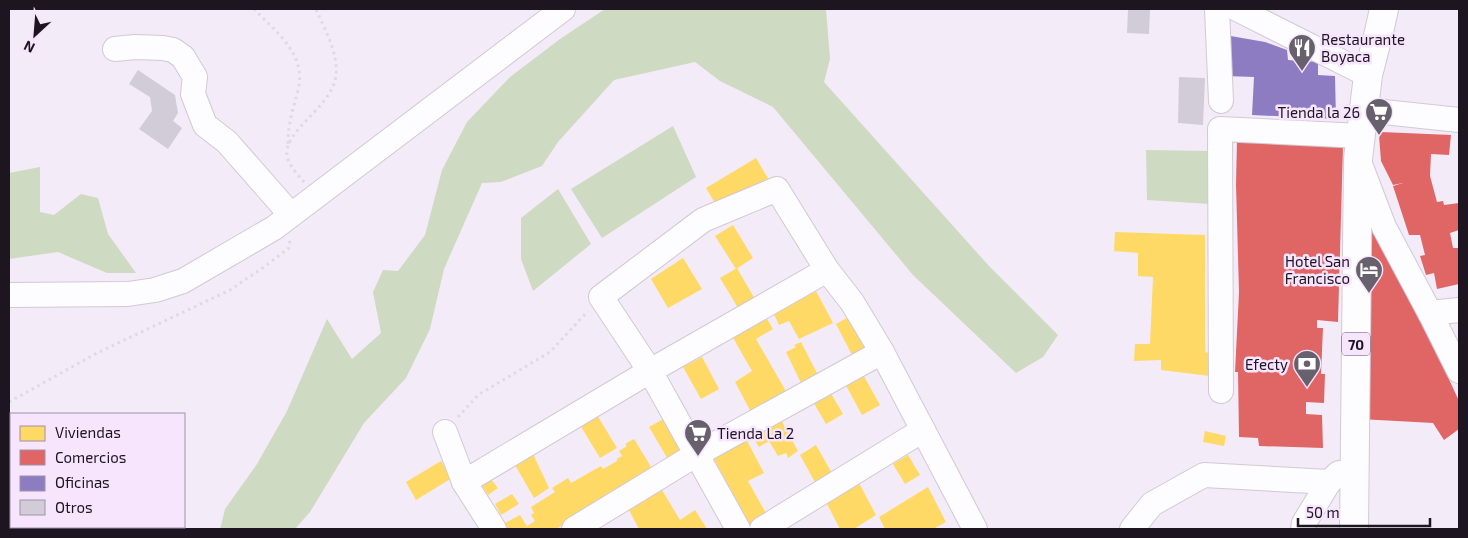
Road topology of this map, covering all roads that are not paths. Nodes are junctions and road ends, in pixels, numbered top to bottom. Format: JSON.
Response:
{"nodes":[{"id":1,"x":1217,"y":9,"type":"edge"},
{"id":2,"x":1237,"y":9,"type":"edge"},
{"id":3,"x":1384,"y":9,"type":"edge"},
{"id":4,"x":548,"y":13,"type":"edge"},
{"id":5,"x":115,"y":49,"type":"dead end"},
{"id":6,"x":1368,"y":75,"type":"junction"},
{"id":7,"x":1220,"y":101,"type":"dead end"},
{"id":8,"x":1459,"y":120,"type":"edge"},
{"id":9,"x":1361,"y":135,"type":"junction"},
{"id":10,"x":291,"y":215,"type":"junction"},
{"id":11,"x":827,"y":270,"type":"junction"},
{"id":12,"x":9,"y":296,"type":"edge"},
{"id":13,"x":1459,"y":310,"type":"edge"},
{"id":14,"x":1430,"y":313,"type":"junction"},
{"id":15,"x":882,"y":352,"type":"junction"},
{"id":16,"x":650,"y":371,"type":"junction"},
{"id":17,"x":1459,"y":372,"type":"edge"},
{"id":18,"x":1221,"y":392,"type":"dead end"},
{"id":19,"x":924,"y":430,"type":"junction"},
{"id":20,"x":445,"y":432,"type":"road end"},
{"id":21,"x":697,"y":454,"type":"junction"},
{"id":22,"x":1355,"y":459,"type":"junction"},
{"id":23,"x":464,"y":482,"type":"junction"},
{"id":24,"x":1329,"y":482,"type":"junction"},
{"id":25,"x":967,"y":526,"type":"edge"},
{"id":26,"x":494,"y":529,"type":"edge"},
{"id":27,"x":574,"y":529,"type":"edge"},
{"id":28,"x":738,"y":529,"type":"edge"},
{"id":29,"x":762,"y":529,"type":"edge"},
{"id":30,"x":1132,"y":529,"type":"edge"},
{"id":31,"x":1303,"y":529,"type":"edge"},
{"id":32,"x":1354,"y":529,"type":"edge"}],
"edges":[{"from":1,"to":7,"type":"street"},
{"from":2,"to":6,"type":"street"},
{"from":3,"to":6,"type":"main road","number":"70"},
{"from":4,"to":10,"type":"street"},
{"from":5,"to":10,"type":"street"},
{"from":6,"to":9,"type":"main road","number":"70"},
{"from":8,"to":9,"type":"street"},
{"from":9,"to":14,"type":"street"},
{"from":9,"to":18,"type":"street"},
{"from":9,"to":22,"type":"main road","number":"70"},
{"from":10,"to":12,"type":"street"},
{"from":11,"to":15,"type":"street"},
{"from":11,"to":16,"type":"street"},
{"from":11,"to":16,"type":"street"},
{"from":13,"to":14,"type":"street"},
{"from":14,"to":17,"type":"street"},
{"from":15,"to":19,"type":"street"},
{"from":15,"to":21,"type":"street"},
{"from":16,"to":21,"type":"street"},
{"from":16,"to":23,"type":"street"},
{"from":19,"to":25,"type":"street"},
{"from":19,"to":29,"type":"street"},
{"from":20,"to":23,"type":"street"},
{"from":21,"to":27,"type":"street"},
{"from":21,"to":28,"type":"street"},
{"from":22,"to":24,"type":"street"},
{"from":22,"to":32,"type":"main road","number":"70"},
{"from":23,"to":26,"type":"street"},
{"from":24,"to":30,"type":"street"},
{"from":24,"to":31,"type":"street"}]}
